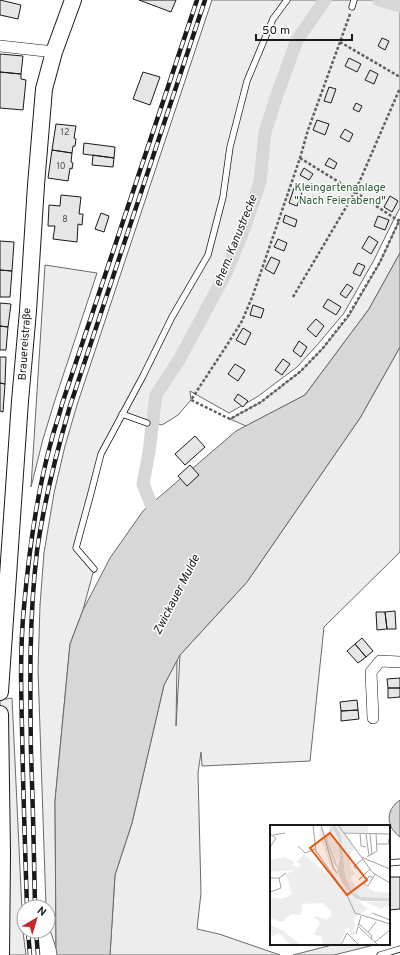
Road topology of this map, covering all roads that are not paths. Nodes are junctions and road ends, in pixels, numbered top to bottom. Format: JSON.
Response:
{"nodes":[{"id":1,"x":73,"y":0,"type":"edge"},
{"id":2,"x":287,"y":0,"type":"edge"},
{"id":3,"x":354,"y":0,"type":"edge"},
{"id":4,"x":352,"y":7,"type":"road end"},
{"id":5,"x":0,"y":46,"type":"edge"},
{"id":6,"x":54,"y":52,"type":"junction"},
{"id":7,"x":122,"y":414,"type":"junction"},
{"id":8,"x":147,"y":423,"type":"dead end"},
{"id":9,"x":94,"y":570,"type":"dead end"},
{"id":10,"x":400,"y":662,"type":"edge"},
{"id":11,"x":0,"y":692,"type":"edge"},
{"id":12,"x":0,"y":714,"type":"edge"},
{"id":13,"x":373,"y":718,"type":"dead end"},
{"id":14,"x":400,"y":862,"type":"edge"},
{"id":15,"x":390,"y":863,"type":"edge"},
{"id":16,"x":400,"y":949,"type":"edge"},
{"id":17,"x":1,"y":955,"type":"edge"},
{"id":18,"x":380,"y":955,"type":"edge"}],
"edges":[{"from":1,"to":6,"type":"street","name":"Brauereistraße"},
{"from":2,"to":7,"type":"lane"},
{"from":3,"to":4,"type":"lane"},
{"from":5,"to":6,"type":"street"},
{"from":6,"to":11,"type":"street","name":"Brauereistraße"},
{"from":7,"to":8,"type":"lane"},
{"from":7,"to":9,"type":"lane"},
{"from":10,"to":13,"type":"street"},
{"from":12,"to":17,"type":"street"},
{"from":14,"to":15,"type":"lane"},
{"from":16,"to":18,"type":"lane"}]}
